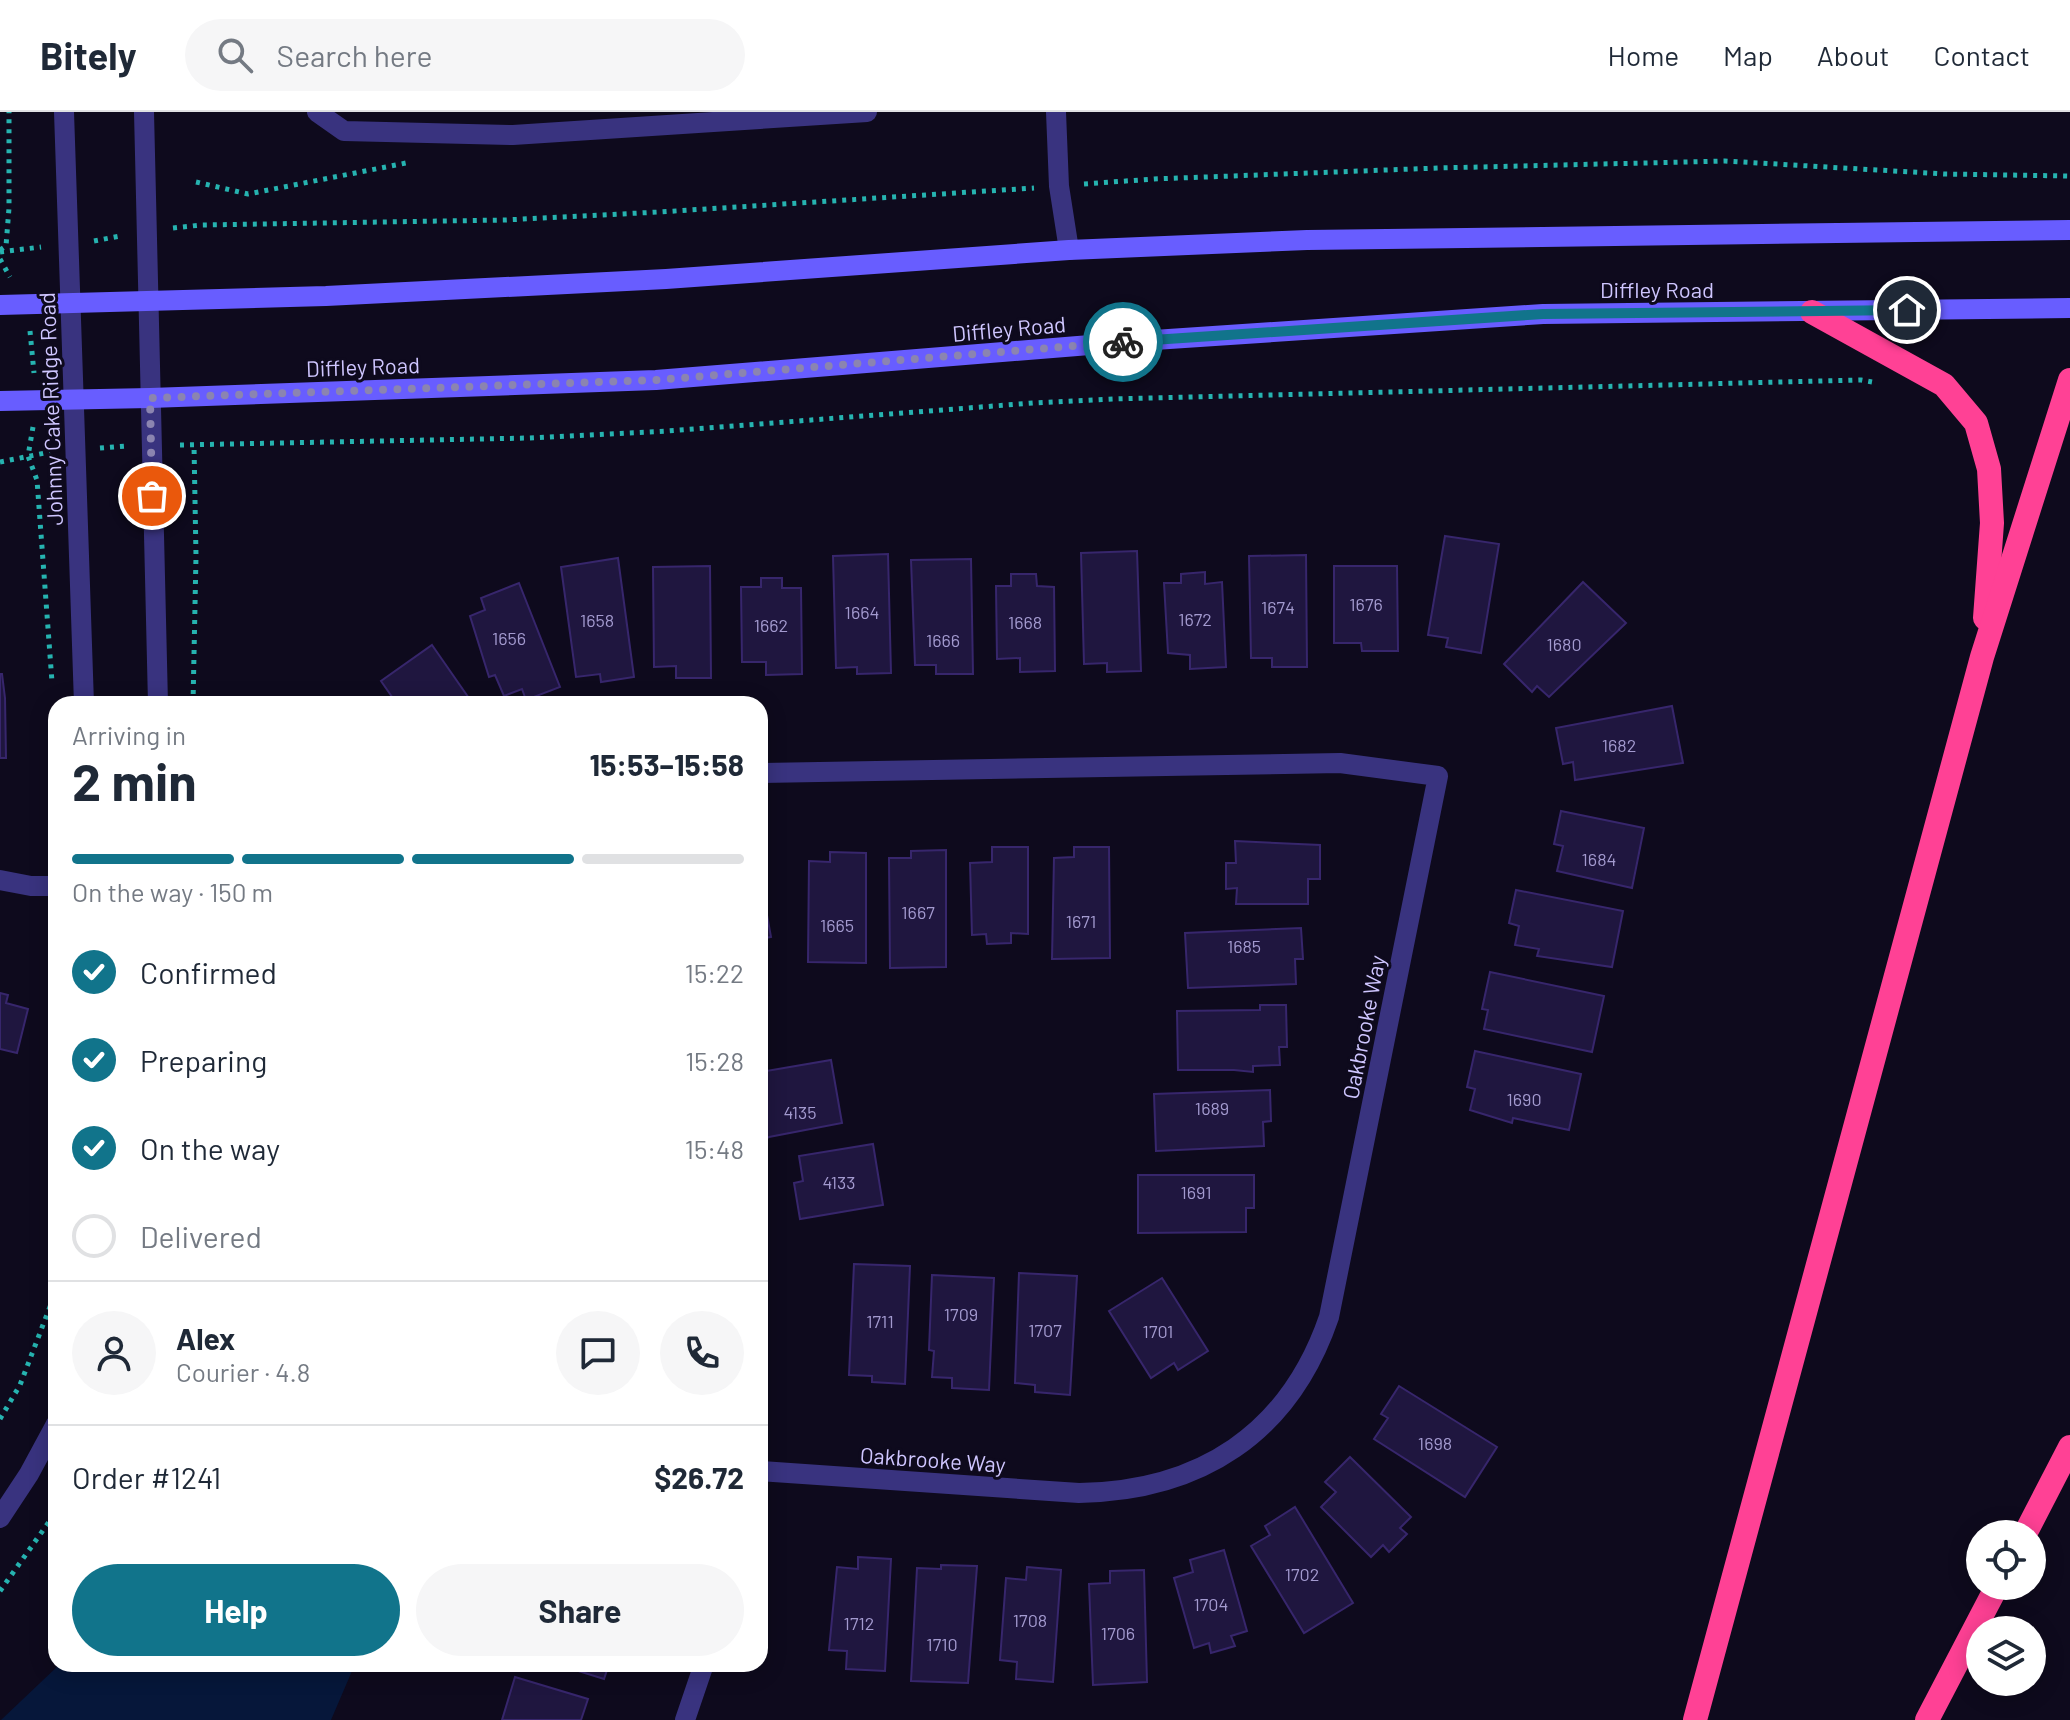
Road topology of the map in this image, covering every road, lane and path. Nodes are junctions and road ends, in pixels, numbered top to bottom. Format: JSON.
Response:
{"nodes":[{"id":1,"x":9,"y":112,"type":"edge"},
{"id":2,"x":64,"y":112,"type":"edge"},
{"id":3,"x":144,"y":112,"type":"edge"},
{"id":4,"x":317,"y":112,"type":"edge"},
{"id":5,"x":397,"y":112,"type":"edge"},
{"id":6,"x":867,"y":112,"type":"edge"},
{"id":7,"x":1056,"y":112,"type":"edge"},
{"id":8,"x":738,"y":116,"type":"edge"},
{"id":9,"x":644,"y":119,"type":"edge"},
{"id":10,"x":397,"y":133,"type":"junction"},
{"id":11,"x":418,"y":162,"type":"dead end"},
{"id":12,"x":196,"y":182,"type":"dead end"},
{"id":13,"x":2070,"y":230,"type":"edge"},
{"id":14,"x":0,"y":250,"type":"edge"},
{"id":15,"x":1069,"y":250,"type":"junction"},
{"id":16,"x":0,"y":259,"type":"edge"},
{"id":17,"x":147,"y":301,"type":"junction"},
{"id":18,"x":70,"y":303,"type":"junction"},
{"id":19,"x":22,"y":304,"type":"junction"},
{"id":20,"x":0,"y":305,"type":"edge"},
{"id":21,"x":2070,"y":308,"type":"edge"},
{"id":22,"x":1812,"y":312,"type":"junction"},
{"id":23,"x":2070,"y":380,"type":"edge"},
{"id":24,"x":1876,"y":383,"type":"dead end"},
{"id":25,"x":150,"y":398,"type":"junction"},
{"id":26,"x":73,"y":399,"type":"junction"},
{"id":27,"x":35,"y":400,"type":"junction"},
{"id":28,"x":0,"y":401,"type":"edge"},
{"id":29,"x":150,"y":444,"type":"junction"},
{"id":30,"x":194,"y":445,"type":"junction"},
{"id":31,"x":74,"y":450,"type":"junction"},
{"id":32,"x":28,"y":456,"type":"junction"},
{"id":33,"x":0,"y":462,"type":"edge"},
{"id":34,"x":1982,"y":657,"type":"junction"},
{"id":35,"x":52,"y":687,"type":"dead end"},
{"id":36,"x":84,"y":696,"type":"edge"},
{"id":37,"x":158,"y":696,"type":"edge"},
{"id":38,"x":193,"y":696,"type":"edge"},
{"id":39,"x":768,"y":773,"type":"edge"},
{"id":40,"x":0,"y":880,"type":"edge"},
{"id":41,"x":48,"y":886,"type":"edge"},
{"id":42,"x":48,"y":1312,"type":"edge"},
{"id":43,"x":0,"y":1419,"type":"edge"},
{"id":44,"x":48,"y":1439,"type":"edge"},
{"id":45,"x":2070,"y":1447,"type":"edge"},
{"id":46,"x":768,"y":1472,"type":"edge"},
{"id":47,"x":0,"y":1518,"type":"edge"},
{"id":48,"x":2032,"y":1520,"type":"edge"},
{"id":49,"x":48,"y":1523,"type":"edge"},
{"id":50,"x":0,"y":1591,"type":"edge"},
{"id":51,"x":1990,"y":1600,"type":"edge"},
{"id":52,"x":701,"y":1672,"type":"edge"},
{"id":53,"x":685,"y":1720,"type":"edge"},
{"id":54,"x":1695,"y":1720,"type":"edge"},
{"id":55,"x":1927,"y":1720,"type":"edge"}],
"edges":[{"from":1,"to":14,"type":"path"},
{"from":2,"to":18,"type":"street","name":"Johnny Cake Ridge Road"},
{"from":3,"to":17,"type":"street"},
{"from":4,"to":10,"type":"street"},
{"from":5,"to":10,"type":"street"},
{"from":6,"to":8,"type":"street"},
{"from":7,"to":15,"type":"street"},
{"from":8,"to":9,"type":"street"},
{"from":9,"to":10,"type":"street"},
{"from":11,"to":12,"type":"path"},
{"from":13,"to":15,"type":"main road"},
{"from":15,"to":17,"type":"main road"},
{"from":16,"to":19,"type":"path"},
{"from":17,"to":18,"type":"main road"},
{"from":17,"to":25,"type":"street"},
{"from":18,"to":19,"type":"main road"},
{"from":18,"to":26,"type":"street","name":"Johnny Cake Ridge Road"},
{"from":19,"to":20,"type":"main road"},
{"from":19,"to":27,"type":"path"},
{"from":21,"to":22,"type":"main road","name":"Diffley Road"},
{"from":22,"to":25,"type":"main road","name":"Diffley Road"},
{"from":22,"to":34,"type":"highway"},
{"from":23,"to":34,"type":"highway"},
{"from":24,"to":30,"type":"path"},
{"from":25,"to":26,"type":"main road","name":"Diffley Road"},
{"from":25,"to":29,"type":"street"},
{"from":26,"to":27,"type":"main road","name":"Diffley Road"},
{"from":26,"to":31,"type":"street","name":"Johnny Cake Ridge Road"},
{"from":27,"to":28,"type":"main road","name":"Diffley Road"},
{"from":27,"to":32,"type":"path"},
{"from":29,"to":30,"type":"path"},
{"from":29,"to":31,"type":"path"},
{"from":29,"to":37,"type":"street"},
{"from":30,"to":38,"type":"path"},
{"from":31,"to":32,"type":"path"},
{"from":31,"to":36,"type":"street","name":"Johnny Cake Ridge Road"},
{"from":32,"to":33,"type":"path"},
{"from":32,"to":35,"type":"path"},
{"from":34,"to":54,"type":"highway"},
{"from":39,"to":46,"type":"street","name":"Oakbrooke Way"},
{"from":40,"to":41,"type":"street"},
{"from":42,"to":43,"type":"path"},
{"from":44,"to":47,"type":"street"},
{"from":45,"to":48,"type":"highway"},
{"from":49,"to":50,"type":"path"},
{"from":51,"to":55,"type":"highway"},
{"from":52,"to":53,"type":"street"}]}
